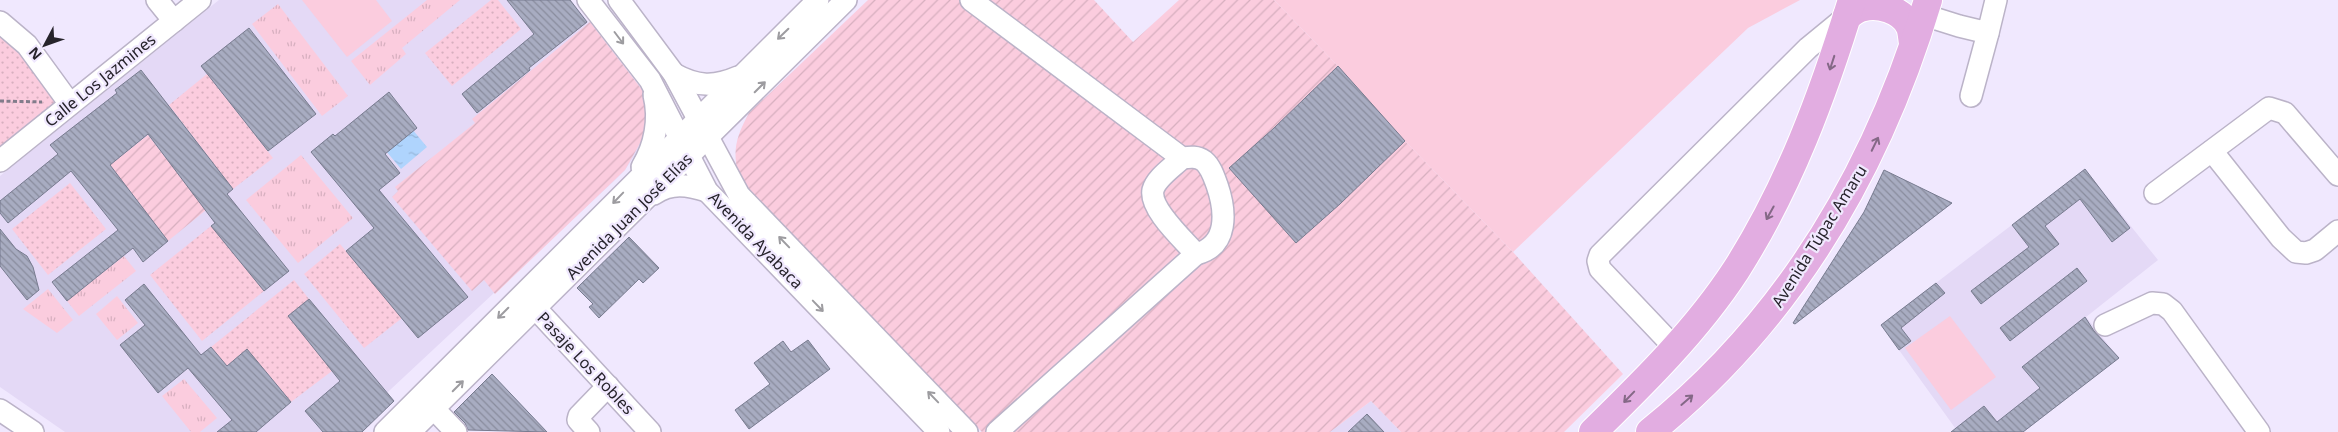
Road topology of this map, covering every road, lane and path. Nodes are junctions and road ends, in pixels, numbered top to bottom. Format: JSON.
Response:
{"nodes":[{"id":1,"x":157,"y":0,"type":"edge"},
{"id":2,"x":200,"y":0,"type":"edge"},
{"id":3,"x":619,"y":0,"type":"edge"},
{"id":4,"x":818,"y":0,"type":"edge"},
{"id":5,"x":846,"y":0,"type":"edge"},
{"id":6,"x":971,"y":0,"type":"edge"},
{"id":7,"x":1996,"y":0,"type":"edge"},
{"id":8,"x":601,"y":4,"type":"edge"},
{"id":9,"x":1926,"y":7,"type":"edge"},
{"id":10,"x":1850,"y":8,"type":"edge"},
{"id":11,"x":174,"y":21,"type":"junction"},
{"id":12,"x":0,"y":22,"type":"edge"},
{"id":13,"x":1988,"y":33,"type":"junction"},
{"id":14,"x":1913,"y":43,"type":"junction"},
{"id":15,"x":674,"y":74,"type":"junction"},
{"id":16,"x":741,"y":76,"type":"junction"},
{"id":17,"x":650,"y":80,"type":"junction"},
{"id":18,"x":1971,"y":96,"type":"dead end"},
{"id":19,"x":0,"y":101,"type":"edge"},
{"id":20,"x":45,"y":102,"type":"dead end"},
{"id":21,"x":743,"y":103,"type":"junction"},
{"id":22,"x":70,"y":104,"type":"junction"},
{"id":23,"x":698,"y":118,"type":"junction"},
{"id":24,"x":679,"y":136,"type":"junction"},
{"id":25,"x":709,"y":138,"type":"junction"},
{"id":26,"x":2212,"y":151,"type":"junction"},
{"id":27,"x":690,"y":156,"type":"junction"},
{"id":28,"x":1182,"y":158,"type":"junction"},
{"id":29,"x":0,"y":161,"type":"edge"},
{"id":30,"x":2338,"y":175,"type":"edge"},
{"id":31,"x":635,"y":180,"type":"junction"},
{"id":32,"x":707,"y":191,"type":"junction"},
{"id":33,"x":2155,"y":193,"type":"dead end"},
{"id":34,"x":739,"y":195,"type":"junction"},
{"id":35,"x":645,"y":199,"type":"junction"},
{"id":36,"x":2338,"y":232,"type":"edge"},
{"id":37,"x":1196,"y":254,"type":"junction"},
{"id":38,"x":529,"y":301,"type":"junction"},
{"id":39,"x":2105,"y":325,"type":"dead end"},
{"id":40,"x":1676,"y":349,"type":"junction"},
{"id":41,"x":608,"y":386,"type":"junction"},
{"id":42,"x":434,"y":409,"type":"junction"},
{"id":43,"x":0,"y":410,"type":"edge"},
{"id":44,"x":33,"y":432,"type":"edge"},
{"id":45,"x":385,"y":432,"type":"edge"},
{"id":46,"x":410,"y":432,"type":"edge"},
{"id":47,"x":456,"y":432,"type":"edge"},
{"id":48,"x":589,"y":432,"type":"edge"},
{"id":49,"x":650,"y":432,"type":"edge"},
{"id":50,"x":939,"y":432,"type":"edge"},
{"id":51,"x":967,"y":432,"type":"edge"},
{"id":52,"x":997,"y":432,"type":"edge"},
{"id":53,"x":1593,"y":432,"type":"edge"},
{"id":54,"x":1650,"y":432,"type":"edge"},
{"id":55,"x":2259,"y":432,"type":"edge"}],
"edges":[{"from":1,"to":11,"type":"street"},
{"from":2,"to":11,"type":"street","name":"Calle Los Jazmines"},
{"from":3,"to":15,"type":"street","name":"Avenida Ayabaca"},
{"from":4,"to":16,"type":"street","name":"Avenida Juan José Elías","one_way":true},
{"from":21,"to":5,"type":"street","name":"Avenida Juan José Elías","one_way":true},
{"from":6,"to":28,"type":"street"},
{"from":7,"to":13,"type":"street"},
{"from":8,"to":17,"type":"street","name":"Avenida Ayabaca","one_way":true},
{"from":9,"to":13,"type":"street"},
{"from":9,"to":14,"type":"main road","name":"Avenida Túpac Amaru"},
{"from":10,"to":14,"type":"main road"},
{"from":10,"to":40,"type":"main road","one_way":true},
{"from":10,"to":40,"type":"street"},
{"from":11,"to":22,"type":"street","name":"Calle Los Jazmines"},
{"from":12,"to":22,"type":"street"},
{"from":13,"to":18,"type":"street"},
{"from":54,"to":14,"type":"main road","name":"Avenida Túpac Amaru","one_way":true},
{"from":15,"to":16,"type":"street"},
{"from":15,"to":23,"type":"street","name":"Avenida Ayabaca"},
{"from":16,"to":23,"type":"street","name":"Avenida Juan José Elías"},
{"from":17,"to":24,"type":"street","name":"Avenida Ayabaca"},
{"from":17,"to":31,"type":"street"},
{"from":19,"to":20,"type":"path"},
{"from":21,"to":25,"type":"street","name":"Avenida Juan José Elías"},
{"from":21,"to":34,"type":"street"},
{"from":22,"to":29,"type":"street","name":"Calle Los Jazmines"},
{"from":23,"to":24,"type":"street","name":"Avenida Juan José Elías"},
{"from":23,"to":25,"type":"street","name":"Avenida Ayabaca"},
{"from":24,"to":27,"type":"street","name":"Avenida Ayabaca"},
{"from":24,"to":31,"type":"street","name":"Avenida Juan José Elías"},
{"from":25,"to":27,"type":"street","name":"Avenida Juan José Elías"},
{"from":25,"to":34,"type":"street","name":"Avenida Ayabaca"},
{"from":26,"to":30,"type":"street"},
{"from":26,"to":33,"type":"street"},
{"from":26,"to":36,"type":"street"},
{"from":27,"to":32,"type":"street","name":"Avenida Ayabaca"},
{"from":27,"to":35,"type":"street","name":"Avenida Juan José Elías"},
{"from":28,"to":37,"type":"street"},
{"from":28,"to":37,"type":"street"},
{"from":31,"to":38,"type":"street","name":"Avenida Juan José Elías","one_way":true},
{"from":32,"to":35,"type":"street"},
{"from":32,"to":50,"type":"street","name":"Avenida Ayabaca","one_way":true},
{"from":51,"to":34,"type":"street","name":"Avenida Ayabaca","one_way":true},
{"from":35,"to":38,"type":"street","name":"Avenida Juan José Elías"},
{"from":37,"to":52,"type":"street"},
{"from":38,"to":41,"type":"street","name":"Pasaje Los Robles"},
{"from":42,"to":38,"type":"street","name":"Avenida Juan José Elías","one_way":true},
{"from":38,"to":45,"type":"street","name":"Avenida Juan José Elías","one_way":true},
{"from":39,"to":55,"type":"street"},
{"from":40,"to":53,"type":"main road","one_way":true},
{"from":41,"to":48,"type":"street"},
{"from":41,"to":49,"type":"street","name":"Pasaje Los Robles"},
{"from":42,"to":46,"type":"street","name":"Avenida Juan José Elías"},
{"from":42,"to":47,"type":"street"},
{"from":43,"to":44,"type":"street"}]}
